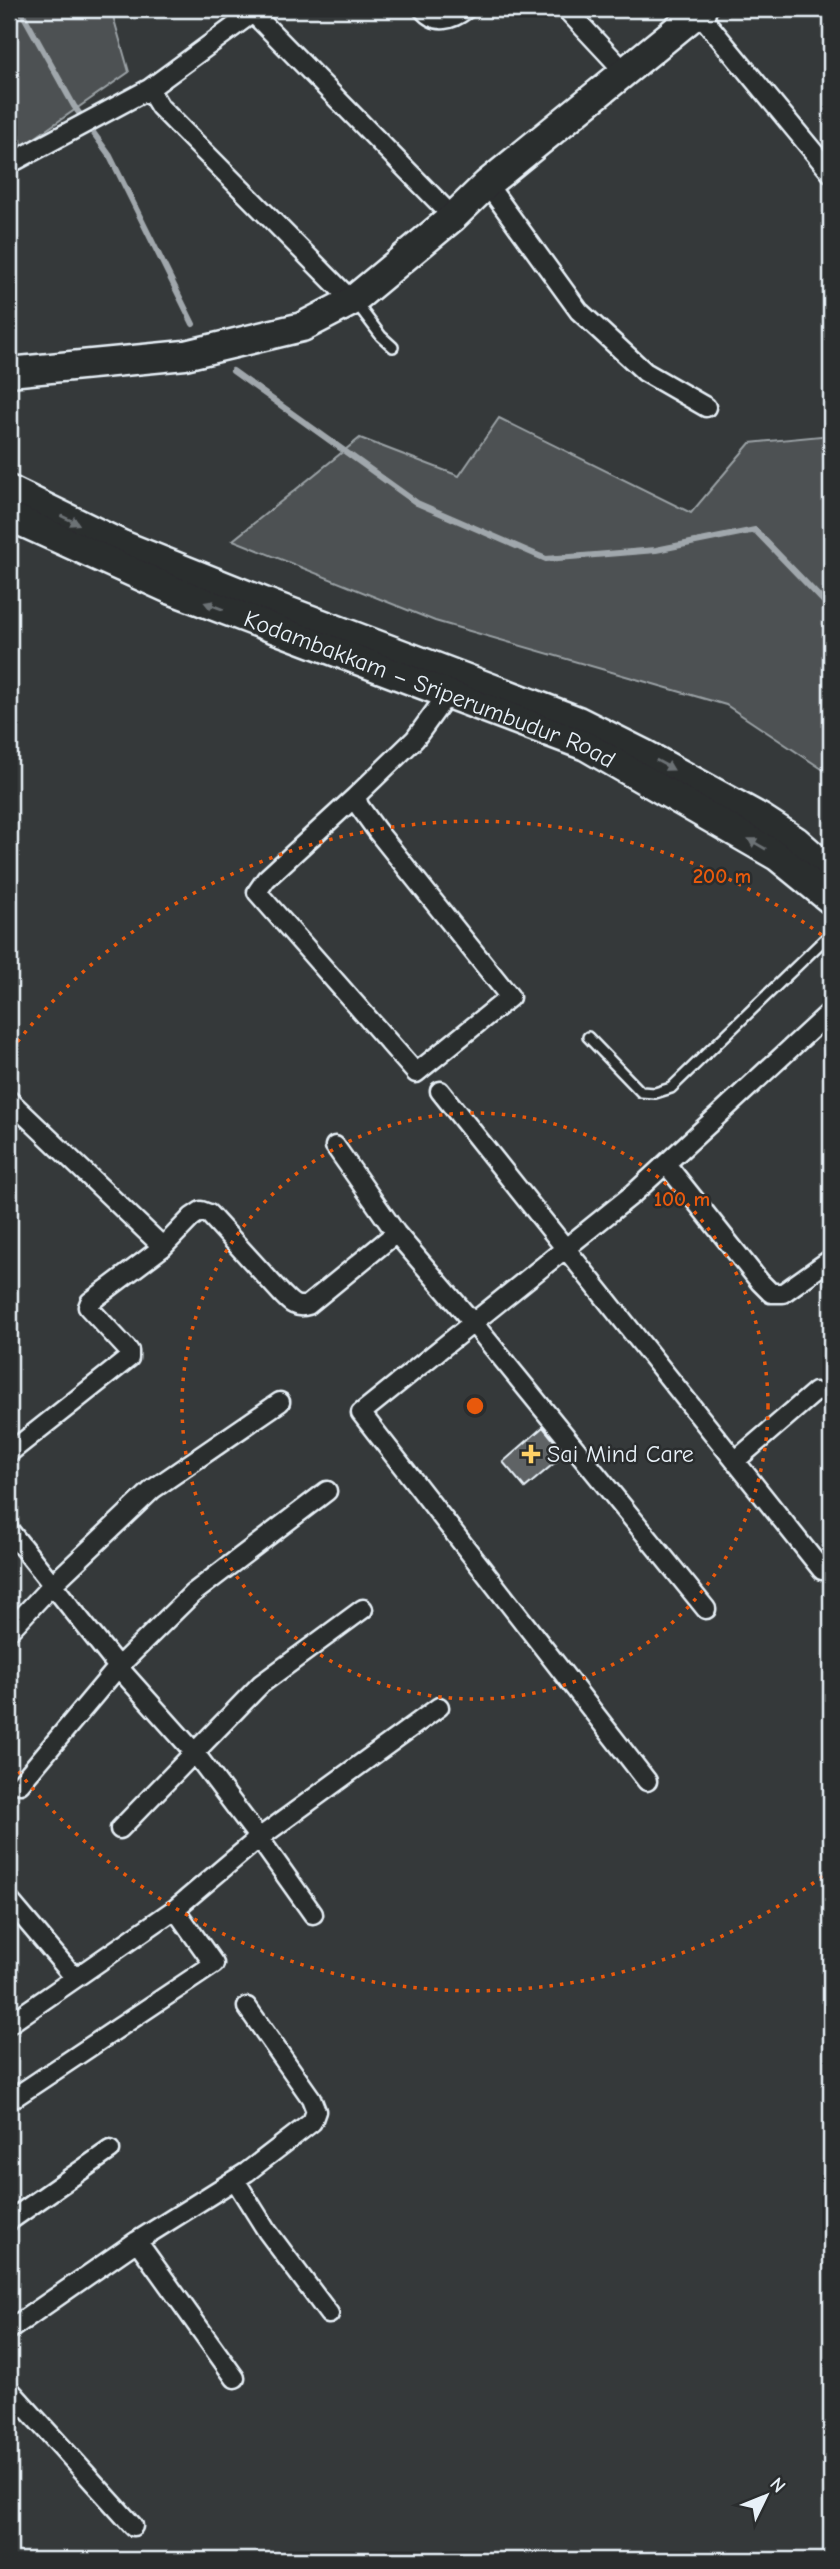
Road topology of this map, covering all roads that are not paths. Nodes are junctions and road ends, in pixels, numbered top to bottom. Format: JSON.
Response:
{"nodes":[{"id":1,"x":423,"y":9,"type":"edge"},
{"id":2,"x":466,"y":9,"type":"edge"},
{"id":3,"x":566,"y":9,"type":"edge"},
{"id":4,"x":253,"y":10,"type":"edge"},
{"id":5,"x":700,"y":10,"type":"edge"},
{"id":6,"x":624,"y":71,"type":"junction"},
{"id":7,"x":149,"y":89,"type":"junction"},
{"id":8,"x":9,"y":164,"type":"edge"},
{"id":9,"x":831,"y":173,"type":"edge"},
{"id":10,"x":487,"y":184,"type":"junction"},
{"id":11,"x":453,"y":217,"type":"junction"},
{"id":12,"x":353,"y":300,"type":"junction"},
{"id":13,"x":393,"y":347,"type":"dead end"},
{"id":14,"x":9,"y":372,"type":"edge"},
{"id":15,"x":706,"y":407,"type":"dead end"},
{"id":16,"x":9,"y":490,"type":"edge"},
{"id":17,"x":9,"y":516,"type":"edge"},
{"id":18,"x":454,"y":685,"type":"junction"},
{"id":19,"x":356,"y":796,"type":"junction"},
{"id":20,"x":831,"y":872,"type":"edge"},
{"id":21,"x":831,"y":900,"type":"edge"},
{"id":22,"x":831,"y":933,"type":"edge"},
{"id":23,"x":831,"y":1011,"type":"edge"},
{"id":24,"x":588,"y":1037,"type":"dead end"},
{"id":25,"x":440,"y":1091,"type":"dead end"},
{"id":26,"x":9,"y":1100,"type":"edge"},
{"id":27,"x":335,"y":1146,"type":"dead end"},
{"id":28,"x":666,"y":1164,"type":"junction"},
{"id":29,"x":396,"y":1233,"type":"junction"},
{"id":30,"x":163,"y":1247,"type":"junction"},
{"id":31,"x":564,"y":1248,"type":"junction"},
{"id":32,"x":831,"y":1259,"type":"edge"},
{"id":33,"x":474,"y":1324,"type":"junction"},
{"id":34,"x":815,"y":1392,"type":"dead end"},
{"id":35,"x":280,"y":1402,"type":"dead end"},
{"id":36,"x":9,"y":1453,"type":"edge"},
{"id":37,"x":735,"y":1461,"type":"junction"},
{"id":38,"x":327,"y":1491,"type":"dead end"},
{"id":39,"x":9,"y":1530,"type":"edge"},
{"id":40,"x":822,"y":1570,"type":"dead end"},
{"id":41,"x":52,"y":1585,"type":"junction"},
{"id":42,"x":363,"y":1609,"type":"dead end"},
{"id":43,"x":706,"y":1609,"type":"dead end"},
{"id":44,"x":9,"y":1632,"type":"edge"},
{"id":45,"x":118,"y":1667,"type":"junction"},
{"id":46,"x":439,"y":1707,"type":"dead end"},
{"id":47,"x":194,"y":1752,"type":"junction"},
{"id":48,"x":647,"y":1781,"type":"dead end"},
{"id":49,"x":20,"y":1784,"type":"dead end"},
{"id":50,"x":121,"y":1829,"type":"dead end"},
{"id":51,"x":259,"y":1838,"type":"junction"},
{"id":52,"x":9,"y":1900,"type":"edge"},
{"id":53,"x":175,"y":1909,"type":"junction"},
{"id":54,"x":313,"y":1914,"type":"dead end"},
{"id":55,"x":75,"y":1978,"type":"junction"},
{"id":56,"x":247,"y":2007,"type":"dead end"},
{"id":57,"x":9,"y":2024,"type":"edge"},
{"id":58,"x":9,"y":2101,"type":"edge"},
{"id":59,"x":110,"y":2150,"type":"dead end"},
{"id":60,"x":235,"y":2180,"type":"junction"},
{"id":61,"x":9,"y":2221,"type":"edge"},
{"id":62,"x":137,"y":2241,"type":"junction"},
{"id":63,"x":329,"y":2314,"type":"dead end"},
{"id":64,"x":9,"y":2330,"type":"edge"},
{"id":65,"x":236,"y":2378,"type":"dead end"},
{"id":66,"x":9,"y":2389,"type":"edge"},
{"id":67,"x":133,"y":2526,"type":"dead end"}],
"edges":[{"from":1,"to":2,"type":"street"},
{"from":3,"to":6,"type":"street"},
{"from":4,"to":7,"type":"street"},
{"from":4,"to":11,"type":"street"},
{"from":5,"to":6,"type":"main road"},
{"from":5,"to":9,"type":"street"},
{"from":6,"to":10,"type":"main road"},
{"from":7,"to":8,"type":"street"},
{"from":7,"to":12,"type":"street"},
{"from":10,"to":11,"type":"main road"},
{"from":10,"to":15,"type":"street"},
{"from":11,"to":12,"type":"main road"},
{"from":12,"to":13,"type":"lane"},
{"from":12,"to":14,"type":"main road"},
{"from":16,"to":18,"type":"main road","name":"Kodambakkam – Sriperumbudur Road","one_way":true},
{"from":18,"to":17,"type":"main road","name":"Kodambakkam – Sriperumbudur Road","one_way":true},
{"from":18,"to":19,"type":"street"},
{"from":18,"to":20,"type":"main road","name":"Kodambakkam – Sriperumbudur Road","one_way":true},
{"from":21,"to":18,"type":"main road","name":"Kodambakkam – Sriperumbudur Road","one_way":true},
{"from":19,"to":19,"type":"street"},
{"from":22,"to":24,"type":"lane"},
{"from":23,"to":28,"type":"street"},
{"from":25,"to":31,"type":"street"},
{"from":26,"to":30,"type":"street"},
{"from":27,"to":29,"type":"street"},
{"from":28,"to":31,"type":"street"},
{"from":28,"to":32,"type":"street"},
{"from":29,"to":30,"type":"street"},
{"from":29,"to":33,"type":"street"},
{"from":30,"to":36,"type":"street"},
{"from":31,"to":33,"type":"street"},
{"from":31,"to":37,"type":"street"},
{"from":33,"to":43,"type":"street"},
{"from":33,"to":48,"type":"street"},
{"from":34,"to":37,"type":"street"},
{"from":35,"to":41,"type":"street"},
{"from":37,"to":40,"type":"street"},
{"from":38,"to":45,"type":"street"},
{"from":39,"to":41,"type":"street"},
{"from":41,"to":44,"type":"street"},
{"from":41,"to":45,"type":"street"},
{"from":42,"to":47,"type":"street"},
{"from":45,"to":47,"type":"street"},
{"from":45,"to":49,"type":"street"},
{"from":46,"to":51,"type":"street"},
{"from":47,"to":50,"type":"street"},
{"from":47,"to":51,"type":"street"},
{"from":51,"to":53,"type":"street"},
{"from":51,"to":54,"type":"street"},
{"from":52,"to":55,"type":"street"},
{"from":53,"to":55,"type":"street"},
{"from":53,"to":58,"type":"street"},
{"from":55,"to":57,"type":"street"},
{"from":56,"to":60,"type":"street"},
{"from":59,"to":61,"type":"street"},
{"from":60,"to":62,"type":"street"},
{"from":60,"to":63,"type":"street"},
{"from":62,"to":64,"type":"street"},
{"from":62,"to":65,"type":"street"},
{"from":66,"to":67,"type":"street"}]}
